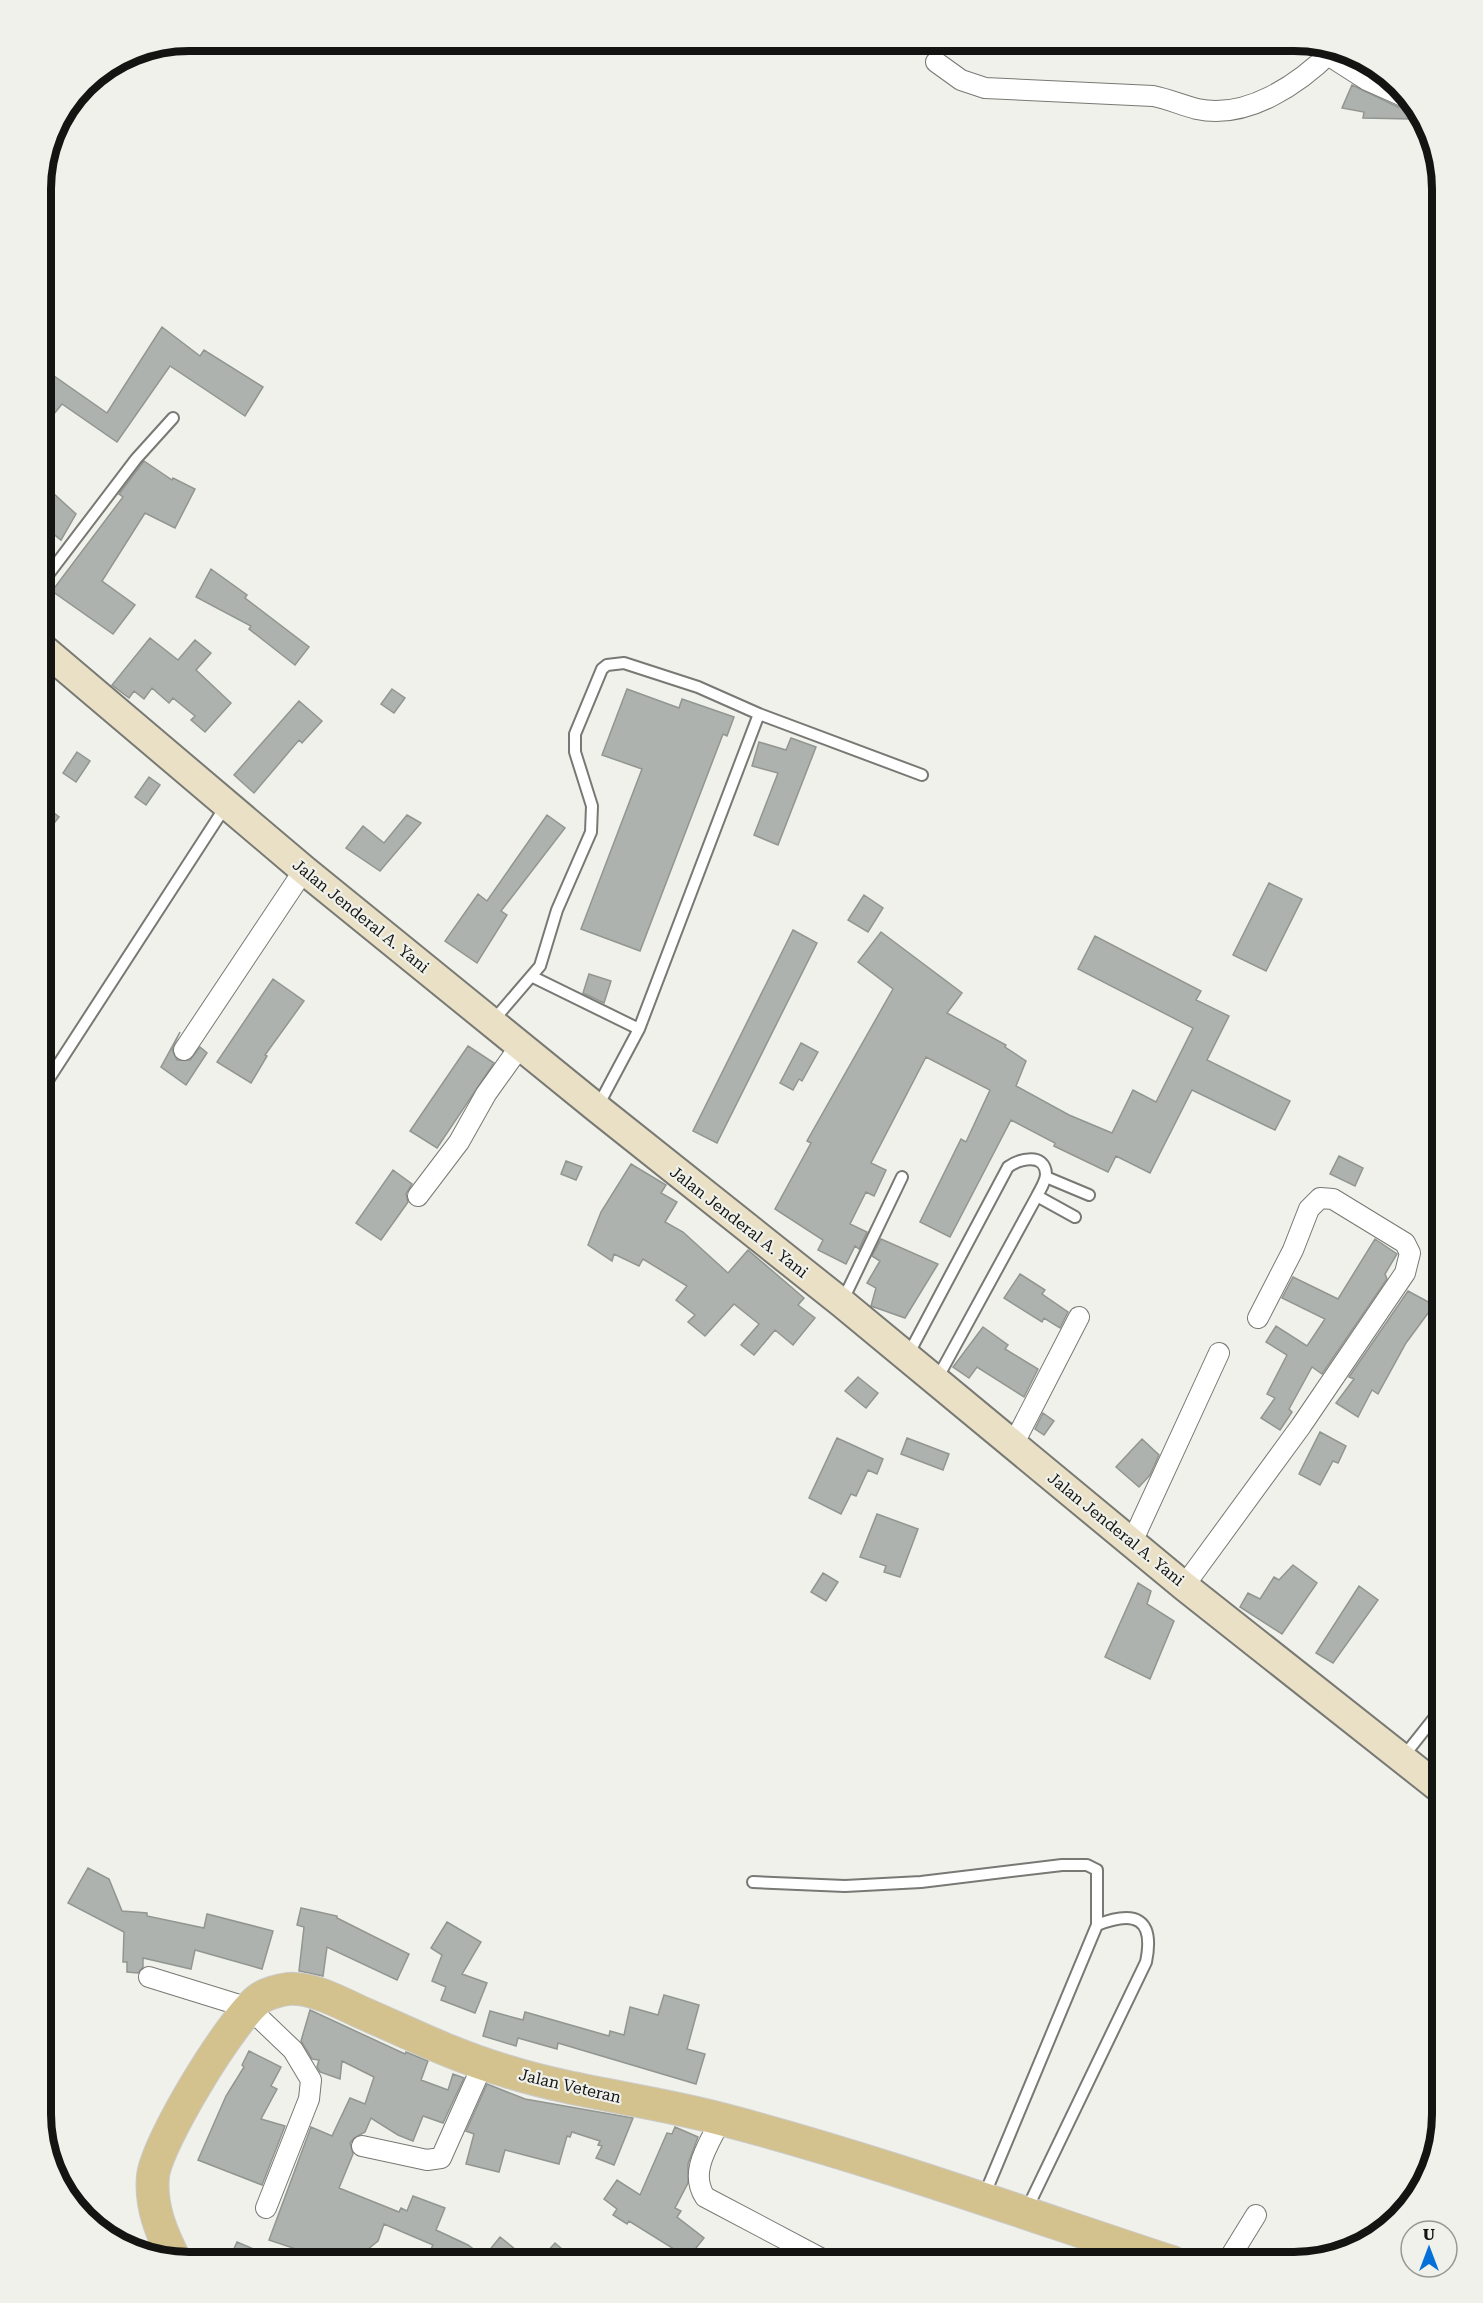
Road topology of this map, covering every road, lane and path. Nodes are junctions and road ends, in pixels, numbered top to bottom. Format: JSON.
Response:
{"nodes":[{"id":1,"x":1327,"y":55,"type":"edge"},
{"id":2,"x":1336,"y":58,"type":"edge"},
{"id":3,"x":936,"y":62,"type":"dead end"},
{"id":4,"x":1390,"y":90,"type":"edge"},
{"id":5,"x":173,"y":418,"type":"dead end"},
{"id":6,"x":51,"y":571,"type":"edge"},
{"id":7,"x":51,"y":655,"type":"edge"},
{"id":8,"x":759,"y":714,"type":"junction"},
{"id":9,"x":922,"y":775,"type":"dead end"},
{"id":10,"x":227,"y":804,"type":"junction"},
{"id":11,"x":304,"y":870,"type":"junction"},
{"id":12,"x":533,"y":977,"type":"junction"},
{"id":13,"x":492,"y":1022,"type":"junction"},
{"id":14,"x":639,"y":1029,"type":"junction"},
{"id":15,"x":521,"y":1045,"type":"junction"},
{"id":16,"x":184,"y":1050,"type":"dead end"},
{"id":17,"x":51,"y":1076,"type":"edge"},
{"id":18,"x":597,"y":1108,"type":"junction"},
{"id":19,"x":902,"y":1177,"type":"dead end"},
{"id":20,"x":1046,"y":1177,"type":"junction"},
{"id":21,"x":1089,"y":1195,"type":"dead end"},
{"id":22,"x":418,"y":1196,"type":"dead end"},
{"id":23,"x":1037,"y":1196,"type":"junction"},
{"id":24,"x":1075,"y":1217,"type":"dead end"},
{"id":25,"x":842,"y":1303,"type":"junction"},
{"id":26,"x":1078,"y":1317,"type":"dead end"},
{"id":27,"x":1258,"y":1318,"type":"dead end"},
{"id":28,"x":1219,"y":1353,"type":"dead end"},
{"id":29,"x":906,"y":1358,"type":"junction"},
{"id":30,"x":935,"y":1382,"type":"junction"},
{"id":31,"x":1012,"y":1445,"type":"junction"},
{"id":32,"x":1131,"y":1542,"type":"junction"},
{"id":33,"x":1185,"y":1586,"type":"junction"},
{"id":34,"x":1432,"y":1722,"type":"edge"},
{"id":35,"x":1403,"y":1758,"type":"junction"},
{"id":36,"x":1432,"y":1781,"type":"edge"},
{"id":37,"x":753,"y":1882,"type":"dead end"},
{"id":38,"x":1097,"y":1925,"type":"junction"},
{"id":39,"x":149,"y":1977,"type":"dead end"},
{"id":40,"x":245,"y":2013,"type":"junction"},
{"id":41,"x":483,"y":2064,"type":"junction"},
{"id":42,"x":721,"y":2119,"type":"junction"},
{"id":43,"x":362,"y":2146,"type":"dead end"},
{"id":44,"x":983,"y":2199,"type":"junction"},
{"id":45,"x":266,"y":2208,"type":"dead end"},
{"id":46,"x":1025,"y":2214,"type":"junction"},
{"id":47,"x":1256,"y":2215,"type":"dead end"},
{"id":48,"x":170,"y":2250,"type":"edge"},
{"id":49,"x":809,"y":2252,"type":"edge"},
{"id":50,"x":1141,"y":2252,"type":"edge"},
{"id":51,"x":1233,"y":2252,"type":"edge"}],
"edges":[{"from":1,"to":3,"type":"street"},
{"from":2,"to":4,"type":"street"},
{"from":5,"to":6,"type":"lane"},
{"from":7,"to":10,"type":"main road","name":"Jalan Jenderal A. Yani"},
{"from":8,"to":9,"type":"lane"},
{"from":8,"to":12,"type":"lane"},
{"from":8,"to":14,"type":"lane"},
{"from":10,"to":11,"type":"main road","name":"Jalan Jenderal A. Yani"},
{"from":10,"to":17,"type":"lane"},
{"from":11,"to":13,"type":"main road","name":"Jalan Jenderal A. Yani"},
{"from":11,"to":16,"type":"street"},
{"from":12,"to":13,"type":"lane"},
{"from":12,"to":14,"type":"lane"},
{"from":13,"to":15,"type":"main road","name":"Jalan Jenderal A. Yani"},
{"from":14,"to":18,"type":"lane"},
{"from":15,"to":18,"type":"main road","name":"Jalan Jenderal A. Yani"},
{"from":15,"to":22,"type":"street"},
{"from":18,"to":25,"type":"main road","name":"Jalan Jenderal A. Yani"},
{"from":19,"to":25,"type":"lane"},
{"from":20,"to":21,"type":"lane"},
{"from":20,"to":23,"type":"lane"},
{"from":20,"to":29,"type":"lane"},
{"from":23,"to":24,"type":"lane"},
{"from":23,"to":30,"type":"lane"},
{"from":25,"to":29,"type":"main road","name":"Jalan Jenderal A. Yani"},
{"from":26,"to":31,"type":"street"},
{"from":27,"to":33,"type":"street"},
{"from":28,"to":32,"type":"street"},
{"from":29,"to":30,"type":"main road","name":"Jalan Jenderal A. Yani"},
{"from":30,"to":31,"type":"main road","name":"Jalan Jenderal A. Yani"},
{"from":31,"to":32,"type":"main road","name":"Jalan Jenderal A. Yani"},
{"from":32,"to":33,"type":"main road","name":"Jalan Jenderal A. Yani"},
{"from":33,"to":35,"type":"main road","name":"Jalan Jenderal A. Yani"},
{"from":34,"to":35,"type":"lane"},
{"from":35,"to":36,"type":"main road","name":"Jalan Jenderal A. Yani"},
{"from":37,"to":38,"type":"lane"},
{"from":38,"to":44,"type":"lane"},
{"from":38,"to":46,"type":"lane"},
{"from":39,"to":40,"type":"street"},
{"from":40,"to":41,"type":"main road","name":"Jalan Veteran"},
{"from":40,"to":45,"type":"street"},
{"from":40,"to":48,"type":"main road","name":"Jalan Veteran"},
{"from":41,"to":42,"type":"main road","name":"Jalan Veteran"},
{"from":41,"to":43,"type":"street"},
{"from":42,"to":44,"type":"main road","name":"Jalan Veteran"},
{"from":42,"to":49,"type":"street"},
{"from":44,"to":46,"type":"main road","name":"Jalan Veteran"},
{"from":46,"to":50,"type":"main road","name":"Jalan Veteran"},
{"from":47,"to":51,"type":"street"}]}
